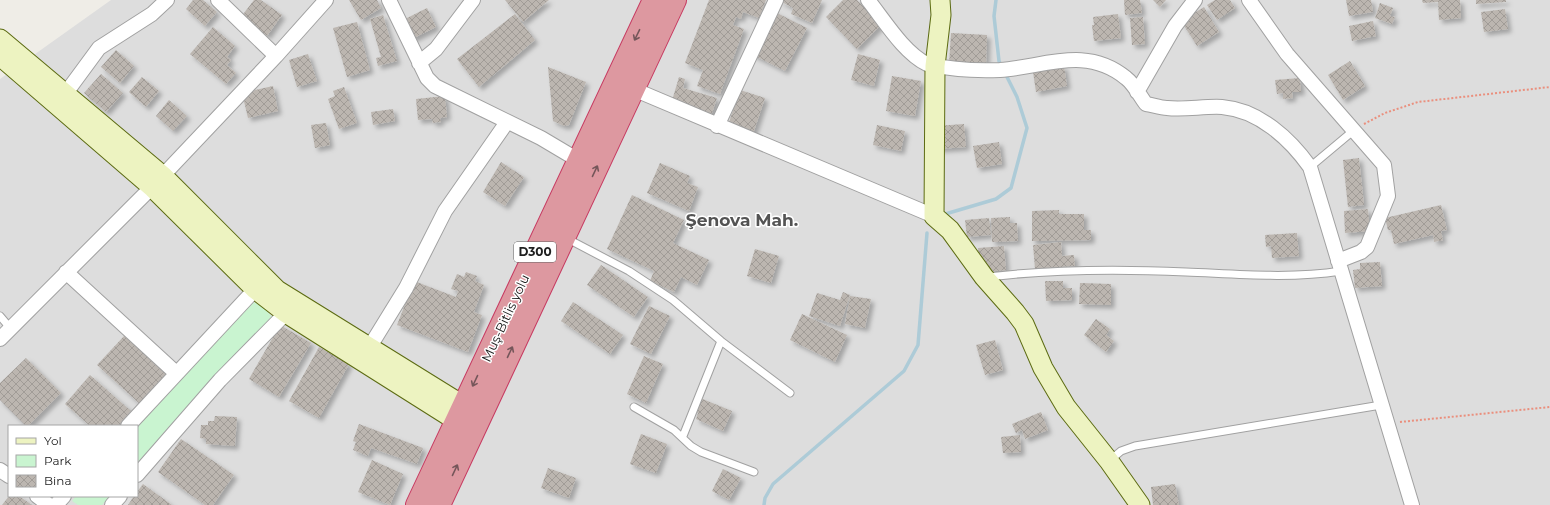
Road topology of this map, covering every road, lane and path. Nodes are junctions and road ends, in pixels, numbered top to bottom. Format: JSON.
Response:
{"nodes":[{"id":1,"x":167,"y":0,"type":"edge"},
{"id":2,"x":218,"y":0,"type":"edge"},
{"id":3,"x":326,"y":0,"type":"edge"},
{"id":4,"x":389,"y":0,"type":"edge"},
{"id":5,"x":473,"y":0,"type":"edge"},
{"id":6,"x":654,"y":0,"type":"edge"},
{"id":7,"x":675,"y":0,"type":"edge"},
{"id":8,"x":776,"y":0,"type":"edge"},
{"id":9,"x":868,"y":0,"type":"edge"},
{"id":10,"x":940,"y":0,"type":"edge"},
{"id":11,"x":1195,"y":0,"type":"edge"},
{"id":12,"x":1249,"y":0,"type":"edge"},
{"id":13,"x":0,"y":39,"type":"edge"},
{"id":14,"x":0,"y":56,"type":"edge"},
{"id":15,"x":276,"y":56,"type":"junction"},
{"id":16,"x":419,"y":63,"type":"junction"},
{"id":17,"x":935,"y":66,"type":"junction"},
{"id":18,"x":624,"y":85,"type":"junction"},
{"id":19,"x":1550,"y":87,"type":"edge"},
{"id":20,"x":1137,"y":92,"type":"junction"},
{"id":21,"x":61,"y":99,"type":"junction"},
{"id":22,"x":507,"y":122,"type":"junction"},
{"id":23,"x":717,"y":126,"type":"junction"},
{"id":24,"x":1353,"y":132,"type":"junction"},
{"id":25,"x":578,"y":160,"type":"junction"},
{"id":26,"x":1310,"y":167,"type":"junction"},
{"id":27,"x":157,"y":181,"type":"junction"},
{"id":28,"x":575,"y":190,"type":"junction"},
{"id":29,"x":934,"y":216,"type":"junction"},
{"id":30,"x":555,"y":234,"type":"junction"},
{"id":31,"x":1339,"y":266,"type":"junction"},
{"id":32,"x":66,"y":272,"type":"junction"},
{"id":33,"x":984,"y":277,"type":"junction"},
{"id":34,"x":260,"y":283,"type":"junction"},
{"id":35,"x":291,"y":308,"type":"junction"},
{"id":36,"x":0,"y":316,"type":"edge"},
{"id":37,"x":11,"y":329,"type":"junction"},
{"id":38,"x":0,"y":339,"type":"edge"},
{"id":39,"x":721,"y":341,"type":"junction"},
{"id":40,"x":369,"y":348,"type":"junction"},
{"id":41,"x":176,"y":373,"type":"junction"},
{"id":42,"x":790,"y":393,"type":"dead end"},
{"id":43,"x":1381,"y":405,"type":"junction"},
{"id":44,"x":1550,"y":407,"type":"edge"},
{"id":45,"x":634,"y":408,"type":"dead end"},
{"id":46,"x":460,"y":413,"type":"junction"},
{"id":47,"x":1387,"y":424,"type":"junction"},
{"id":48,"x":129,"y":425,"type":"edge"},
{"id":49,"x":683,"y":436,"type":"junction"},
{"id":50,"x":1109,"y":461,"type":"junction"},
{"id":51,"x":754,"y":472,"type":"dead end"},
{"id":52,"x":138,"y":474,"type":"edge"},
{"id":53,"x":38,"y":497,"type":"edge"},
{"id":54,"x":63,"y":497,"type":"edge"},
{"id":55,"x":119,"y":497,"type":"edge"},
{"id":56,"x":49,"y":505,"type":"edge"},
{"id":57,"x":56,"y":505,"type":"edge"},
{"id":58,"x":112,"y":505,"type":"edge"},
{"id":59,"x":416,"y":505,"type":"edge"},
{"id":60,"x":439,"y":505,"type":"edge"},
{"id":61,"x":1140,"y":505,"type":"edge"},
{"id":62,"x":1412,"y":505,"type":"edge"}],
"edges":[{"from":1,"to":21,"type":"street"},
{"from":2,"to":15,"type":"street"},
{"from":3,"to":15,"type":"street"},
{"from":4,"to":16,"type":"street"},
{"from":5,"to":16,"type":"street"},
{"from":6,"to":18,"type":"highway","name":"Muş-Bitlis yolu","number":"D300","one_way":true},
{"from":7,"to":18,"type":"highway","name":"Muş-Bitlis yolu","number":"D300"},
{"from":8,"to":23,"type":"street"},
{"from":9,"to":17,"type":"street"},
{"from":10,"to":17,"type":"street"},
{"from":11,"to":20,"type":"street"},
{"from":12,"to":24,"type":"street"},
{"from":13,"to":21,"type":"street"},
{"from":14,"to":21,"type":"street"},
{"from":15,"to":27,"type":"street"},
{"from":16,"to":22,"type":"street"},
{"from":17,"to":20,"type":"street"},
{"from":17,"to":29,"type":"street"},
{"from":18,"to":23,"type":"street"},
{"from":18,"to":25,"type":"highway","name":"Muş-Bitlis yolu","number":"D300"},
{"from":28,"to":18,"type":"highway","name":"Muş-Bitlis yolu","number":"D300","one_way":true},
{"from":19,"to":24,"type":"path"},
{"from":20,"to":26,"type":"street"},
{"from":21,"to":27,"type":"street"},
{"from":22,"to":25,"type":"street"},
{"from":22,"to":40,"type":"street"},
{"from":23,"to":29,"type":"street"},
{"from":24,"to":26,"type":"lane"},
{"from":24,"to":31,"type":"street"},
{"from":25,"to":28,"type":"highway","name":"Muş-Bitlis yolu","number":"D300"},
{"from":26,"to":31,"type":"street"},
{"from":27,"to":32,"type":"street"},
{"from":27,"to":34,"type":"street"},
{"from":28,"to":30,"type":"highway","name":"Muş-Bitlis yolu","number":"D300"},
{"from":29,"to":33,"type":"street"},
{"from":30,"to":39,"type":"lane"},
{"from":30,"to":46,"type":"highway","name":"Muş-Bitlis yolu","number":"D300","one_way":true},
{"from":60,"to":30,"type":"highway","name":"Muş-Bitlis yolu","number":"D300","one_way":true},
{"from":31,"to":33,"type":"lane"},
{"from":31,"to":43,"type":"street"},
{"from":32,"to":37,"type":"street"},
{"from":32,"to":41,"type":"street"},
{"from":33,"to":50,"type":"street"},
{"from":34,"to":35,"type":"street"},
{"from":34,"to":41,"type":"street"},
{"from":35,"to":40,"type":"street"},
{"from":35,"to":46,"type":"street"},
{"from":35,"to":52,"type":"street"},
{"from":36,"to":37,"type":"lane"},
{"from":37,"to":38,"type":"street"},
{"from":39,"to":42,"type":"lane"},
{"from":39,"to":49,"type":"lane"},
{"from":40,"to":46,"type":"street"},
{"from":41,"to":48,"type":"street"},
{"from":43,"to":47,"type":"street"},
{"from":43,"to":50,"type":"lane"},
{"from":44,"to":47,"type":"path"},
{"from":45,"to":49,"type":"lane"},
{"from":46,"to":59,"type":"highway","name":"Muş-Bitlis yolu","number":"D300"},
{"from":47,"to":62,"type":"street"},
{"from":49,"to":51,"type":"lane"},
{"from":50,"to":61,"type":"street"},
{"from":53,"to":56,"type":"street"},
{"from":54,"to":57,"type":"street"},
{"from":55,"to":58,"type":"street"}]}
